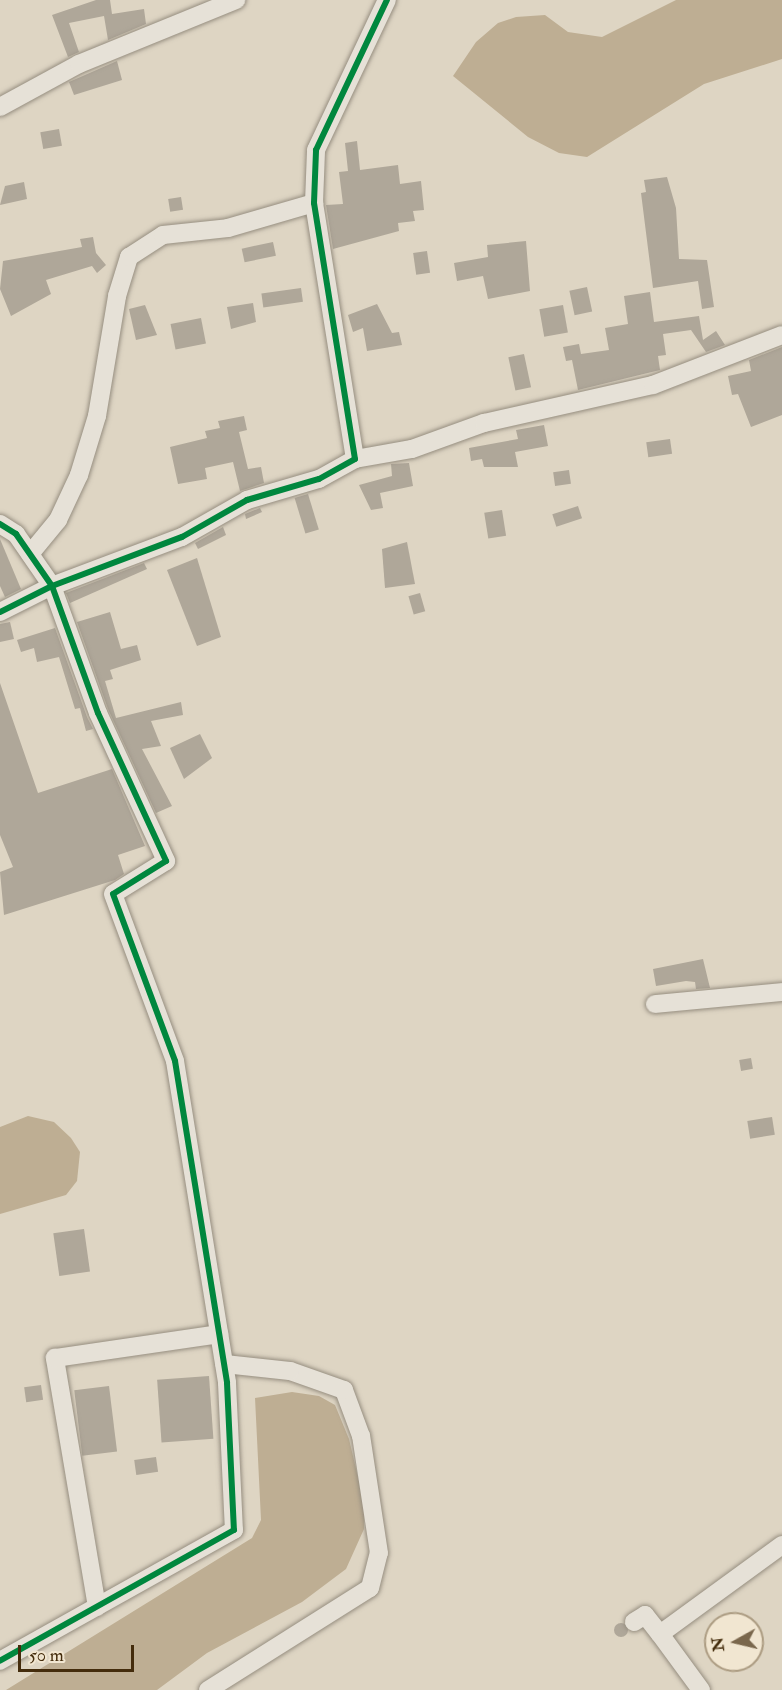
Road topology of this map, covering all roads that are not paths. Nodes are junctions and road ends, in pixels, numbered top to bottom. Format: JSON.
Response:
{"nodes":[{"id":1,"x":236,"y":0,"type":"edge"},
{"id":2,"x":387,"y":0,"type":"edge"},
{"id":3,"x":0,"y":107,"type":"edge"},
{"id":4,"x":314,"y":203,"type":"junction"},
{"id":5,"x":782,"y":335,"type":"edge"},
{"id":6,"x":355,"y":459,"type":"junction"},
{"id":7,"x":0,"y":524,"type":"edge"},
{"id":8,"x":30,"y":554,"type":"junction"},
{"id":9,"x":52,"y":586,"type":"junction"},
{"id":10,"x":0,"y":612,"type":"edge"},
{"id":11,"x":782,"y":992,"type":"edge"},
{"id":12,"x":655,"y":1004,"type":"dead end"},
{"id":13,"x":219,"y":1334,"type":"junction"},
{"id":14,"x":224,"y":1364,"type":"junction"},
{"id":15,"x":782,"y":1545,"type":"edge"},
{"id":16,"x":96,"y":1607,"type":"junction"},
{"id":17,"x":634,"y":1622,"type":"dead end"},
{"id":18,"x":660,"y":1634,"type":"junction"},
{"id":19,"x":0,"y":1661,"type":"edge"},
{"id":20,"x":208,"y":1690,"type":"edge"},
{"id":21,"x":701,"y":1690,"type":"edge"}],
"edges":[{"from":1,"to":3,"type":"street"},
{"from":2,"to":4,"type":"street"},
{"from":4,"to":6,"type":"street"},
{"from":4,"to":8,"type":"street"},
{"from":5,"to":6,"type":"street"},
{"from":6,"to":9,"type":"street"},
{"from":7,"to":8,"type":"street"},
{"from":8,"to":9,"type":"street"},
{"from":9,"to":10,"type":"street"},
{"from":9,"to":13,"type":"street"},
{"from":11,"to":12,"type":"street"},
{"from":13,"to":14,"type":"street"},
{"from":13,"to":16,"type":"street"},
{"from":14,"to":16,"type":"street"},
{"from":14,"to":20,"type":"street"},
{"from":15,"to":18,"type":"street"},
{"from":16,"to":19,"type":"street"},
{"from":17,"to":18,"type":"street"},
{"from":18,"to":21,"type":"street"}]}
